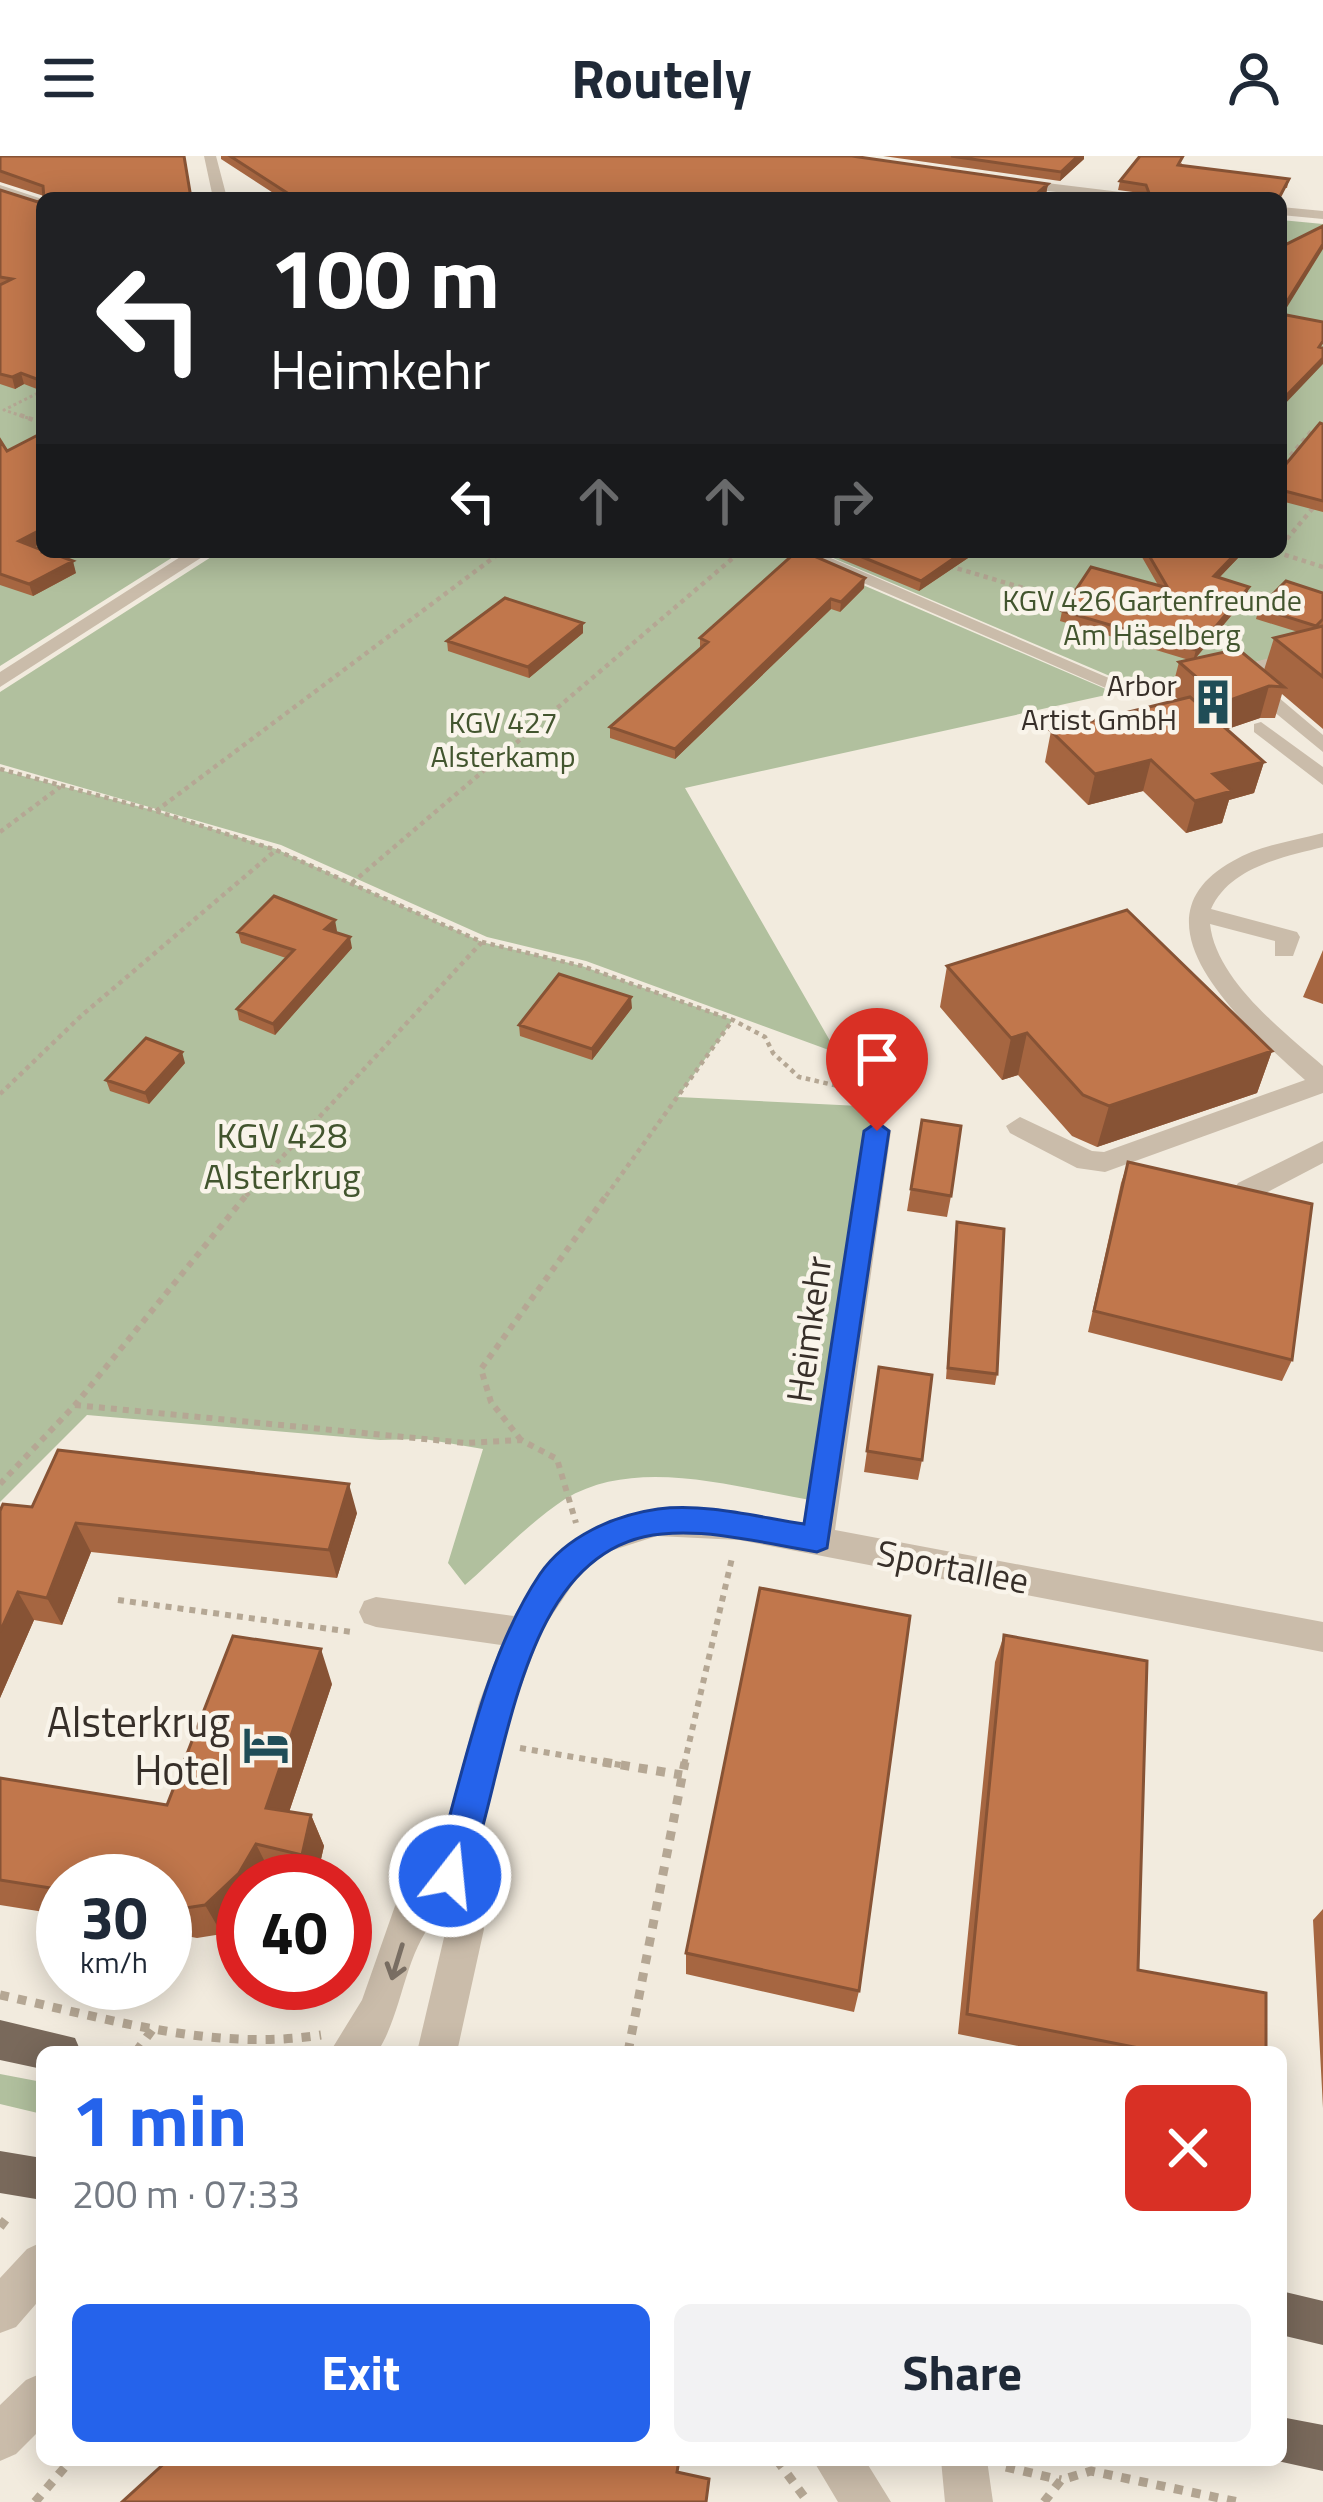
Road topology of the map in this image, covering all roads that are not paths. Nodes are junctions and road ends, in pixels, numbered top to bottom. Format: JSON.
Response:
{"nodes":[{"id":1,"x":210,"y":156,"type":"edge"},
{"id":2,"x":997,"y":181,"type":"edge"},
{"id":3,"x":0,"y":189,"type":"edge"},
{"id":4,"x":219,"y":192,"type":"edge"},
{"id":5,"x":1088,"y":192,"type":"edge"},
{"id":6,"x":36,"y":202,"type":"edge"},
{"id":7,"x":1287,"y":212,"type":"edge"},
{"id":8,"x":1323,"y":215,"type":"edge"},
{"id":9,"x":192,"y":558,"type":"edge"},
{"id":10,"x":815,"y":558,"type":"edge"},
{"id":11,"x":1280,"y":661,"type":"edge"},
{"id":12,"x":0,"y":681,"type":"edge"},
{"id":13,"x":1115,"y":685,"type":"dead end"},
{"id":14,"x":1261,"y":728,"type":"dead end"},
{"id":15,"x":1323,"y":746,"type":"edge"},
{"id":16,"x":1323,"y":778,"type":"edge"},
{"id":17,"x":1323,"y":840,"type":"edge"},
{"id":18,"x":1198,"y":913,"type":"junction"},
{"id":19,"x":1284,"y":951,"type":"dead end"},
{"id":20,"x":1323,"y":1082,"type":"edge"},
{"id":21,"x":1020,"y":1126,"type":"dead end"},
{"id":22,"x":877,"y":1131,"type":"road end"},
{"id":23,"x":1323,"y":1151,"type":"edge"},
{"id":24,"x":1248,"y":1190,"type":"edge"},
{"id":25,"x":817,"y":1539,"type":"junction"},
{"id":26,"x":375,"y":1623,"type":"road end"},
{"id":27,"x":526,"y":1633,"type":"junction"},
{"id":28,"x":1322,"y":1637,"type":"edge"},
{"id":29,"x":1323,"y":1652,"type":"edge"},
{"id":30,"x":450,"y":1876,"type":"junction"},
{"id":31,"x":0,"y":2040,"type":"edge"},
{"id":32,"x":356,"y":2046,"type":"edge"},
{"id":33,"x":438,"y":2046,"type":"edge"},
{"id":34,"x":36,"y":2047,"type":"edge"},
{"id":35,"x":36,"y":2182,"type":"edge"},
{"id":36,"x":6,"y":2192,"type":"edge"},
{"id":37,"x":36,"y":2271,"type":"edge"},
{"id":38,"x":0,"y":2311,"type":"edge"},
{"id":39,"x":1287,"y":2314,"type":"edge"},
{"id":40,"x":1323,"y":2323,"type":"edge"},
{"id":41,"x":36,"y":2402,"type":"edge"},
{"id":42,"x":0,"y":2438,"type":"edge"},
{"id":43,"x":1287,"y":2441,"type":"edge"},
{"id":44,"x":1323,"y":2448,"type":"edge"},
{"id":45,"x":840,"y":2466,"type":"edge"},
{"id":46,"x":965,"y":2466,"type":"edge"},
{"id":47,"x":867,"y":2502,"type":"edge"},
{"id":48,"x":969,"y":2502,"type":"edge"}],
"edges":[{"from":1,"to":4,"type":"street"},
{"from":2,"to":5,"type":"street"},
{"from":3,"to":6,"type":"street"},
{"from":7,"to":8,"type":"street"},
{"from":9,"to":12,"type":"street"},
{"from":10,"to":13,"type":"street"},
{"from":11,"to":15,"type":"street"},
{"from":14,"to":16,"type":"street"},
{"from":17,"to":18,"type":"street"},
{"from":18,"to":19,"type":"street"},
{"from":18,"to":20,"type":"street"},
{"from":20,"to":21,"type":"street"},
{"from":22,"to":25,"type":"street","name":"Heimkehr"},
{"from":23,"to":24,"type":"street"},
{"from":25,"to":27,"type":"street","name":"Sportallee"},
{"from":25,"to":28,"type":"street","name":"Sportallee"},
{"from":26,"to":27,"type":"street"},
{"from":27,"to":30,"type":"street","name":"Sportallee"},
{"from":28,"to":29,"type":"street"},
{"from":30,"to":32,"type":"street","name":"Sportallee","one_way":true},
{"from":30,"to":33,"type":"street","name":"Sportallee"},
{"from":31,"to":34,"type":"main road"},
{"from":35,"to":36,"type":"main road"},
{"from":37,"to":38,"type":"street"},
{"from":39,"to":40,"type":"main road"},
{"from":41,"to":42,"type":"street"},
{"from":43,"to":44,"type":"main road"},
{"from":45,"to":47,"type":"street"},
{"from":46,"to":48,"type":"street"}]}
